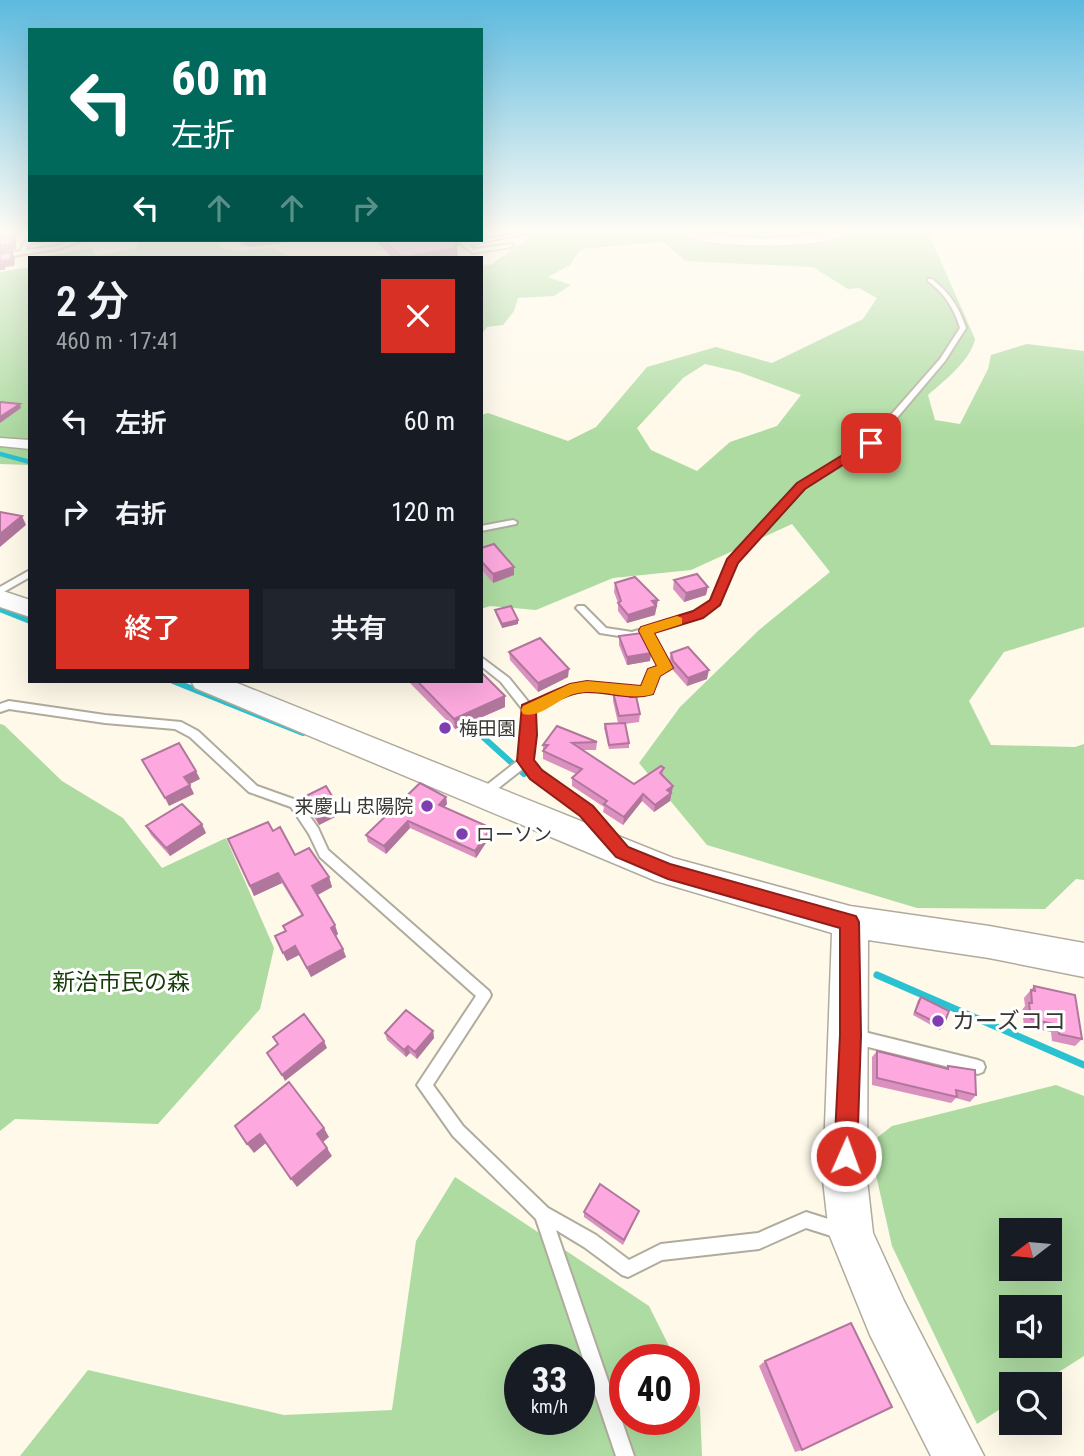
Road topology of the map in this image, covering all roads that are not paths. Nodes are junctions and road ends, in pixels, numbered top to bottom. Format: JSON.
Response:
{"nodes":[{"id":1,"x":951,"y":300,"type":"edge"},
{"id":2,"x":0,"y":442,"type":"edge"},
{"id":3,"x":28,"y":445,"type":"edge"},
{"id":4,"x":513,"y":522,"type":"dead end"},
{"id":5,"x":483,"y":530,"type":"edge"},
{"id":6,"x":28,"y":574,"type":"edge"},
{"id":7,"x":0,"y":591,"type":"edge"},
{"id":8,"x":0,"y":598,"type":"edge"},
{"id":9,"x":581,"y":608,"type":"dead end"},
{"id":10,"x":28,"y":609,"type":"edge"},
{"id":11,"x":646,"y":631,"type":"junction"},
{"id":12,"x":483,"y":662,"type":"edge"},
{"id":13,"x":211,"y":683,"type":"edge"},
{"id":14,"x":0,"y":708,"type":"edge"},
{"id":15,"x":528,"y":709,"type":"junction"},
{"id":16,"x":525,"y":762,"type":"junction"},
{"id":17,"x":495,"y":784,"type":"junction"},
{"id":18,"x":622,"y":852,"type":"junction"},
{"id":19,"x":849,"y":922,"type":"junction"},
{"id":20,"x":1084,"y":960,"type":"edge"},
{"id":21,"x":850,"y":1035,"type":"junction"},
{"id":22,"x":978,"y":1067,"type":"dead end"},
{"id":23,"x":541,"y":1214,"type":"junction"},
{"id":24,"x":850,"y":1234,"type":"junction"},
{"id":25,"x":625,"y":1456,"type":"edge"},
{"id":26,"x":958,"y":1456,"type":"edge"}],
"edges":[{"from":1,"to":11,"type":"lane"},
{"from":2,"to":3,"type":"street"},
{"from":4,"to":5,"type":"lane"},
{"from":6,"to":7,"type":"lane"},
{"from":8,"to":10,"type":"street"},
{"from":9,"to":11,"type":"lane"},
{"from":11,"to":15,"type":"lane"},
{"from":12,"to":15,"type":"lane"},
{"from":13,"to":17,"type":"street"},
{"from":14,"to":23,"type":"lane"},
{"from":15,"to":16,"type":"lane"},
{"from":16,"to":17,"type":"lane"},
{"from":16,"to":18,"type":"lane"},
{"from":17,"to":18,"type":"street"},
{"from":18,"to":19,"type":"street"},
{"from":19,"to":20,"type":"street"},
{"from":19,"to":21,"type":"street"},
{"from":21,"to":22,"type":"lane"},
{"from":21,"to":24,"type":"street"},
{"from":23,"to":24,"type":"lane"},
{"from":23,"to":25,"type":"lane"},
{"from":24,"to":26,"type":"street"}]}
